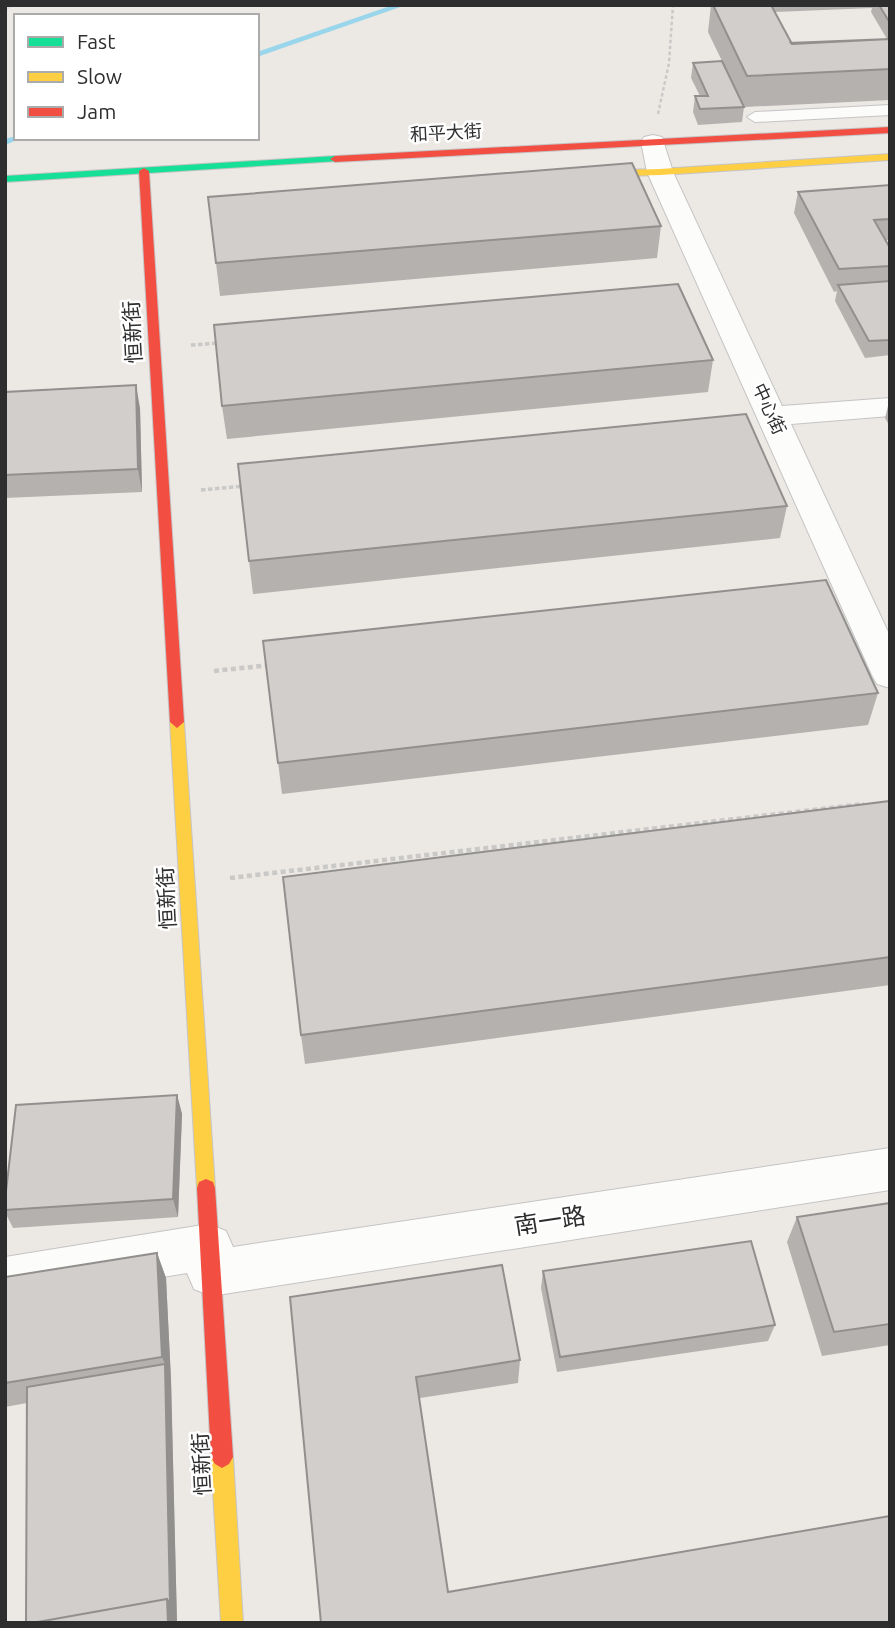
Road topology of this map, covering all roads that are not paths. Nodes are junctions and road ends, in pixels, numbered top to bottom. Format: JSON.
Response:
{"nodes":[{"id":1,"x":890,"y":110,"type":"edge"},
{"id":2,"x":755,"y":117,"type":"edge"},
{"id":3,"x":890,"y":130,"type":"edge"},
{"id":4,"x":653,"y":142,"type":"junction"},
{"id":5,"x":890,"y":157,"type":"edge"},
{"id":6,"x":144,"y":170,"type":"junction"},
{"id":7,"x":660,"y":172,"type":"junction"},
{"id":8,"x":564,"y":174,"type":"edge"},
{"id":9,"x":5,"y":179,"type":"edge"},
{"id":10,"x":890,"y":407,"type":"edge"},
{"id":11,"x":772,"y":416,"type":"junction"},
{"id":12,"x":890,"y":675,"type":"edge"},
{"id":13,"x":890,"y":1169,"type":"edge"},
{"id":14,"x":210,"y":1260,"type":"junction"},
{"id":15,"x":5,"y":1280,"type":"edge"},
{"id":16,"x":232,"y":1623,"type":"edge"}],
"edges":[{"from":1,"to":2,"type":"lane"},
{"from":3,"to":4,"type":"street","name":"和平大街"},
{"from":4,"to":6,"type":"street","name":"和平大街"},
{"from":4,"to":7,"type":"street","name":"中心街"},
{"from":5,"to":7,"type":"street"},
{"from":6,"to":9,"type":"street","name":"和平大街"},
{"from":6,"to":14,"type":"street","name":"恒新街"},
{"from":7,"to":8,"type":"street"},
{"from":7,"to":11,"type":"street","name":"中心街"},
{"from":10,"to":11,"type":"street"},
{"from":11,"to":12,"type":"street","name":"中心街"},
{"from":13,"to":14,"type":"street","name":"南一路"},
{"from":14,"to":15,"type":"street","name":"南一路"},
{"from":14,"to":16,"type":"street","name":"恒新街"}]}
